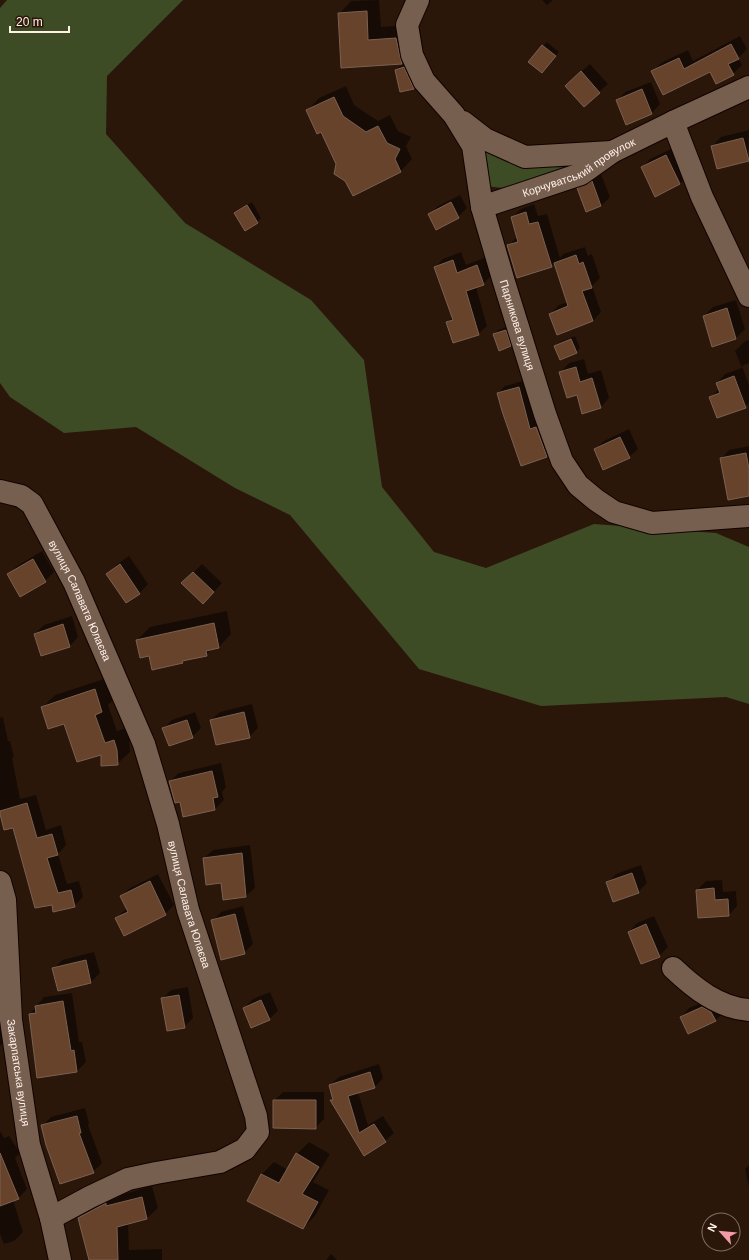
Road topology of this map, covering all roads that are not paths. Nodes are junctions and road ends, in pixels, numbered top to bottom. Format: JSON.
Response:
{"nodes":[{"id":1,"x":418,"y":0,"type":"edge"},
{"id":2,"x":749,"y":87,"type":"edge"},
{"id":3,"x":454,"y":115,"type":"junction"},
{"id":4,"x":673,"y":122,"type":"junction"},
{"id":5,"x":612,"y":152,"type":"junction"},
{"id":6,"x":482,"y":207,"type":"junction"},
{"id":7,"x":749,"y":296,"type":"edge"},
{"id":8,"x":0,"y":491,"type":"edge"},
{"id":9,"x":749,"y":516,"type":"edge"},
{"id":10,"x":0,"y":882,"type":"edge"},
{"id":11,"x":673,"y":968,"type":"dead end"},
{"id":12,"x":749,"y":1010,"type":"edge"},
{"id":13,"x":52,"y":1218,"type":"junction"},
{"id":14,"x":60,"y":1260,"type":"edge"}],
"edges":[{"from":1,"to":3,"type":"street","name":"Парникова вулиця"},
{"from":2,"to":4,"type":"street","name":"Корчуватський провулок"},
{"from":3,"to":5,"type":"street"},
{"from":3,"to":6,"type":"street","name":"Парникова вулиця"},
{"from":4,"to":5,"type":"street","name":"Корчуватський провулок"},
{"from":4,"to":7,"type":"street"},
{"from":5,"to":6,"type":"street","name":"Корчуватський провулок"},
{"from":6,"to":9,"type":"street","name":"Парникова вулиця"},
{"from":8,"to":13,"type":"street","name":"вулиця Салавата Юлаєва"},
{"from":10,"to":13,"type":"street","name":"Закарпатська вулиця"},
{"from":11,"to":12,"type":"street"},
{"from":13,"to":14,"type":"street","name":"Закарпатська вулиця"}]}
